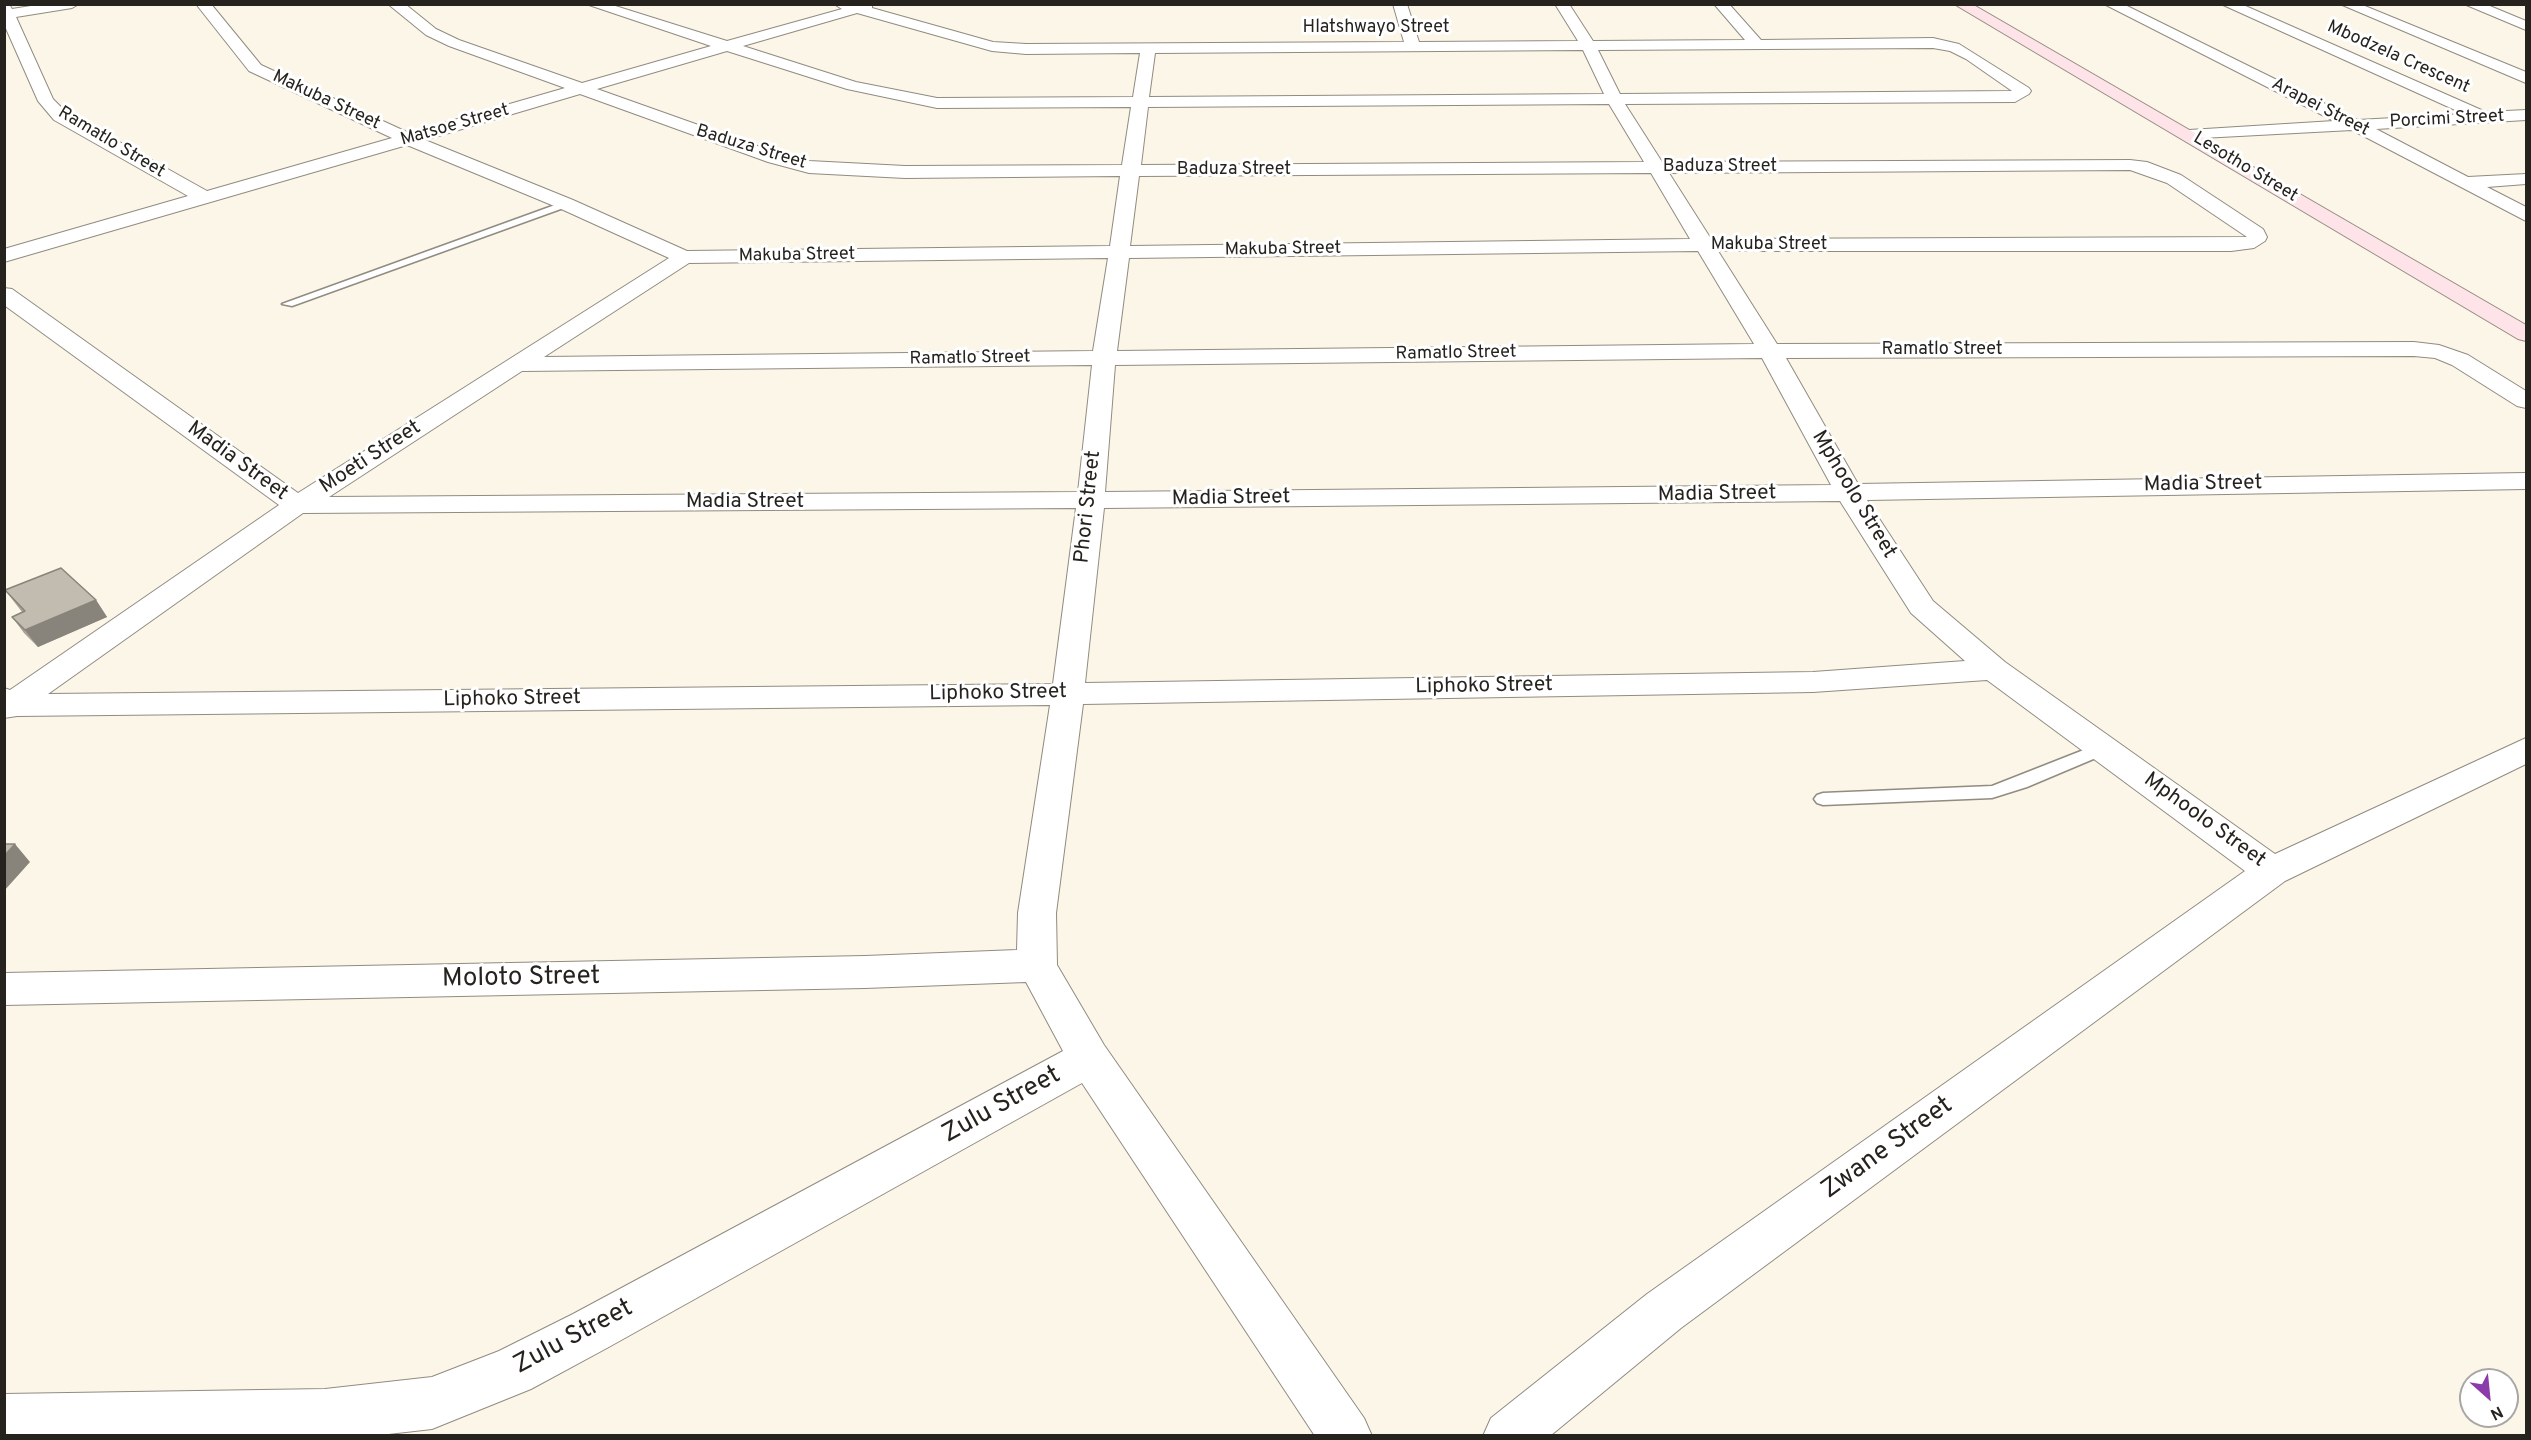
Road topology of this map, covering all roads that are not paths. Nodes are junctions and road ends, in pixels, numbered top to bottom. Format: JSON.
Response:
{"nodes":[{"id":1,"x":72,"y":4,"type":"edge"},
{"id":2,"x":203,"y":4,"type":"edge"},
{"id":3,"x":395,"y":4,"type":"edge"},
{"id":4,"x":592,"y":4,"type":"edge"},
{"id":5,"x":1400,"y":4,"type":"edge"},
{"id":6,"x":1562,"y":4,"type":"edge"},
{"id":7,"x":1721,"y":4,"type":"edge"},
{"id":8,"x":1961,"y":4,"type":"edge"},
{"id":9,"x":2111,"y":4,"type":"edge"},
{"id":10,"x":2228,"y":4,"type":"edge"},
{"id":11,"x":2347,"y":4,"type":"edge"},
{"id":12,"x":856,"y":6,"type":"edge"},
{"id":13,"x":2477,"y":7,"type":"edge"},
{"id":14,"x":2526,"y":9,"type":"edge"},
{"id":15,"x":5,"y":12,"type":"edge"},
{"id":16,"x":2526,"y":26,"type":"edge"},
{"id":17,"x":1758,"y":45,"type":"junction"},
{"id":18,"x":726,"y":47,"type":"junction"},
{"id":19,"x":1413,"y":47,"type":"junction"},
{"id":20,"x":1589,"y":47,"type":"junction"},
{"id":21,"x":1148,"y":48,"type":"junction"},
{"id":22,"x":2526,"y":78,"type":"edge"},
{"id":23,"x":579,"y":90,"type":"junction"},
{"id":24,"x":1615,"y":101,"type":"junction"},
{"id":25,"x":1141,"y":103,"type":"junction"},
{"id":26,"x":2526,"y":116,"type":"edge"},
{"id":27,"x":2487,"y":118,"type":"junction"},
{"id":28,"x":2353,"y":124,"type":"junction"},
{"id":29,"x":2189,"y":135,"type":"junction"},
{"id":30,"x":408,"y":139,"type":"junction"},
{"id":31,"x":2106,"y":164,"type":"joint"},
{"id":32,"x":1656,"y":167,"type":"junction"},
{"id":33,"x":1131,"y":171,"type":"junction"},
{"id":34,"x":2526,"y":179,"type":"edge"},
{"id":35,"x":2462,"y":183,"type":"junction"},
{"id":36,"x":205,"y":198,"type":"junction"},
{"id":37,"x":566,"y":204,"type":"junction"},
{"id":38,"x":2526,"y":215,"type":"edge"},
{"id":39,"x":1704,"y":245,"type":"junction"},
{"id":40,"x":1119,"y":252,"type":"junction"},
{"id":41,"x":4,"y":256,"type":"edge"},
{"id":42,"x":684,"y":257,"type":"junction"},
{"id":43,"x":4,"y":294,"type":"edge"},
{"id":44,"x":288,"y":304,"type":"dead end"},
{"id":45,"x":2526,"y":334,"type":"edge"},
{"id":46,"x":1770,"y":351,"type":"junction"},
{"id":47,"x":1104,"y":358,"type":"junction"},
{"id":48,"x":519,"y":364,"type":"junction"},
{"id":49,"x":2526,"y":401,"type":"edge"},
{"id":50,"x":2526,"y":481,"type":"edge"},
{"id":51,"x":1849,"y":493,"type":"junction"},
{"id":52,"x":1091,"y":501,"type":"junction"},
{"id":53,"x":297,"y":505,"type":"junction"},
{"id":54,"x":1994,"y":669,"type":"junction"},
{"id":55,"x":1068,"y":694,"type":"junction"},
{"id":56,"x":6,"y":704,"type":"edge"},
{"id":57,"x":2104,"y":748,"type":"junction"},
{"id":58,"x":2526,"y":750,"type":"edge"},
{"id":59,"x":1824,"y":799,"type":"dead end"},
{"id":60,"x":2272,"y":871,"type":"junction"},
{"id":61,"x":1037,"y":966,"type":"junction"},
{"id":62,"x":4,"y":989,"type":"edge"},
{"id":63,"x":1089,"y":1058,"type":"junction"},
{"id":64,"x":4,"y":1420,"type":"edge"},
{"id":65,"x":1346,"y":1436,"type":"edge"},
{"id":66,"x":1509,"y":1436,"type":"edge"}],
"edges":[{"from":1,"to":15,"type":"street"},
{"from":2,"to":30,"type":"street","name":"Makuba Street"},
{"from":3,"to":23,"type":"street","name":"Baduza Street"},
{"from":4,"to":18,"type":"street"},
{"from":5,"to":19,"type":"street"},
{"from":6,"to":20,"type":"street","name":"Mphoolo Street"},
{"from":7,"to":17,"type":"street"},
{"from":8,"to":29,"type":"street","name":"Lesotho Street"},
{"from":9,"to":28,"type":"street","name":"Arapei Street"},
{"from":10,"to":27,"type":"street","name":"Mbodzela Crescent"},
{"from":11,"to":22,"type":"street","name":"Mbodzela Crescent"},
{"from":12,"to":18,"type":"street","name":"Matsoe Street"},
{"from":12,"to":21,"type":"street","name":"Hlatshwayo Street"},
{"from":13,"to":14,"type":"street"},
{"from":13,"to":16,"type":"street"},
{"from":15,"to":36,"type":"street","name":"Ramatlo Street"},
{"from":17,"to":20,"type":"street","name":"Hlatshwayo Street"},
{"from":17,"to":24,"type":"street","name":"Hlatshwayo Street"},
{"from":18,"to":23,"type":"street","name":"Matsoe Street"},
{"from":18,"to":25,"type":"street"},
{"from":19,"to":20,"type":"street","name":"Hlatshwayo Street"},
{"from":19,"to":21,"type":"street","name":"Hlatshwayo Street"},
{"from":20,"to":24,"type":"street","name":"Mphoolo Street"},
{"from":21,"to":25,"type":"street","name":"Phori Street"},
{"from":23,"to":30,"type":"street","name":"Matsoe Street"},
{"from":23,"to":33,"type":"street","name":"Baduza Street"},
{"from":24,"to":25,"type":"street"},
{"from":24,"to":32,"type":"street","name":"Mphoolo Street"},
{"from":25,"to":33,"type":"street","name":"Phori Street"},
{"from":26,"to":27,"type":"street","name":"Porcimi Street"},
{"from":27,"to":28,"type":"street","name":"Porcimi Street"},
{"from":28,"to":29,"type":"street","name":"Porcimi Street"},
{"from":28,"to":35,"type":"street","name":"Arapei Street"},
{"from":29,"to":45,"type":"street","name":"Lesotho Street"},
{"from":30,"to":36,"type":"street","name":"Matsoe Street"},
{"from":30,"to":37,"type":"street","name":"Makuba Street"},
{"from":31,"to":32,"type":"street","name":"Baduza Street"},
{"from":31,"to":39,"type":"street","name":"Makuba Street"},
{"from":32,"to":33,"type":"street","name":"Baduza Street"},
{"from":32,"to":39,"type":"street","name":"Mphoolo Street"},
{"from":33,"to":40,"type":"street","name":"Phori Street"},
{"from":34,"to":35,"type":"street"},
{"from":35,"to":38,"type":"street","name":"Arapei Street"},
{"from":36,"to":41,"type":"street","name":"Matsoe Street"},
{"from":37,"to":42,"type":"street","name":"Makuba Street"},
{"from":37,"to":44,"type":"lane"},
{"from":39,"to":40,"type":"street","name":"Makuba Street"},
{"from":39,"to":46,"type":"street","name":"Mphoolo Street"},
{"from":40,"to":42,"type":"street","name":"Makuba Street"},
{"from":40,"to":47,"type":"street","name":"Phori Street"},
{"from":42,"to":48,"type":"street","name":"Moeti Street"},
{"from":43,"to":53,"type":"street","name":"Madia Street"},
{"from":46,"to":47,"type":"street","name":"Ramatlo Street"},
{"from":46,"to":49,"type":"street","name":"Ramatlo Street"},
{"from":46,"to":51,"type":"street","name":"Mphoolo Street"},
{"from":47,"to":48,"type":"street","name":"Ramatlo Street"},
{"from":47,"to":52,"type":"street","name":"Phori Street"},
{"from":48,"to":53,"type":"street","name":"Moeti Street"},
{"from":50,"to":51,"type":"street","name":"Madia Street"},
{"from":51,"to":52,"type":"street","name":"Madia Street"},
{"from":51,"to":54,"type":"street","name":"Mphoolo Street"},
{"from":52,"to":53,"type":"street","name":"Madia Street"},
{"from":52,"to":55,"type":"street","name":"Phori Street"},
{"from":53,"to":56,"type":"street","name":"Moeti Street"},
{"from":54,"to":55,"type":"street","name":"Liphoko Street"},
{"from":54,"to":57,"type":"street","name":"Mphoolo Street"},
{"from":55,"to":56,"type":"street","name":"Liphoko Street"},
{"from":55,"to":61,"type":"street","name":"Phori Street"},
{"from":57,"to":59,"type":"lane"},
{"from":57,"to":60,"type":"street","name":"Mphoolo Street"},
{"from":58,"to":60,"type":"street","name":"Zwane Street"},
{"from":60,"to":66,"type":"street","name":"Zwane Street"},
{"from":61,"to":62,"type":"street","name":"Moloto Street"},
{"from":61,"to":63,"type":"street"},
{"from":63,"to":64,"type":"street","name":"Zulu Street"},
{"from":63,"to":65,"type":"street"}]}
